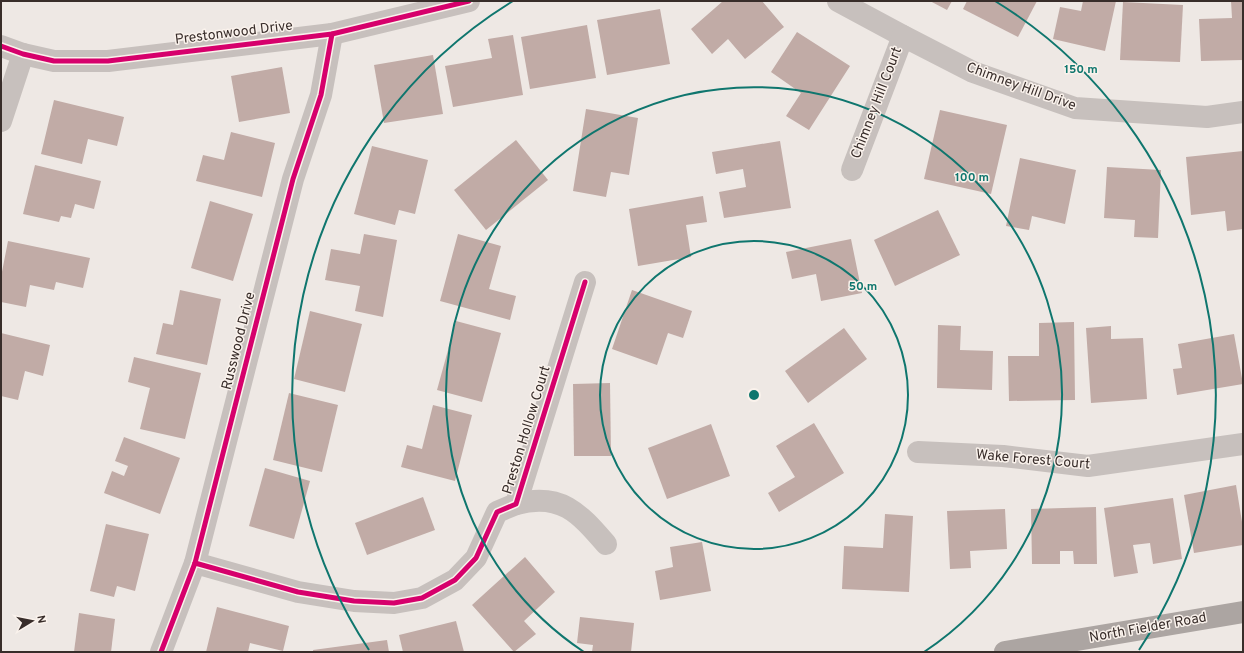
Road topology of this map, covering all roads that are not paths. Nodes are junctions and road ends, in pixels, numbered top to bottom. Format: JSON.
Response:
{"nodes":[{"id":1,"x":469,"y":1,"type":"edge"},
{"id":2,"x":838,"y":1,"type":"edge"},
{"id":3,"x":332,"y":34,"type":"junction"},
{"id":4,"x":903,"y":36,"type":"junction"},
{"id":5,"x":1,"y":46,"type":"edge"},
{"id":6,"x":23,"y":54,"type":"junction"},
{"id":7,"x":1243,"y":112,"type":"edge"},
{"id":8,"x":1,"y":121,"type":"edge"},
{"id":9,"x":852,"y":170,"type":"dead end"},
{"id":10,"x":585,"y":282,"type":"dead end"},
{"id":11,"x":1243,"y":444,"type":"edge"},
{"id":12,"x":918,"y":452,"type":"dead end"},
{"id":13,"x":516,"y":504,"type":"junction"},
{"id":14,"x":606,"y":544,"type":"dead end"},
{"id":15,"x":195,"y":563,"type":"junction"},
{"id":16,"x":1243,"y":612,"type":"edge"},
{"id":17,"x":161,"y":652,"type":"edge"},
{"id":18,"x":1005,"y":652,"type":"edge"}],
"edges":[{"from":1,"to":3,"type":"street","name":"Prestonwood Drive"},
{"from":2,"to":4,"type":"street","name":"Chimney Hill Drive"},
{"from":3,"to":6,"type":"street","name":"Prestonwood Drive"},
{"from":3,"to":15,"type":"street","name":"Russwood Drive"},
{"from":4,"to":7,"type":"street","name":"Chimney Hill Drive"},
{"from":4,"to":9,"type":"street","name":"Chimney Hill Court"},
{"from":5,"to":6,"type":"street","name":"Prestonwood Drive"},
{"from":6,"to":8,"type":"street"},
{"from":10,"to":13,"type":"street","name":"Preston Hollow Court"},
{"from":11,"to":12,"type":"street","name":"Wake Forest Court"},
{"from":13,"to":14,"type":"street"},
{"from":13,"to":15,"type":"street","name":"Preston Hollow Court"},
{"from":15,"to":17,"type":"street","name":"Russwood Drive"},
{"from":16,"to":18,"type":"main road","name":"North Fielder Road"}]}
